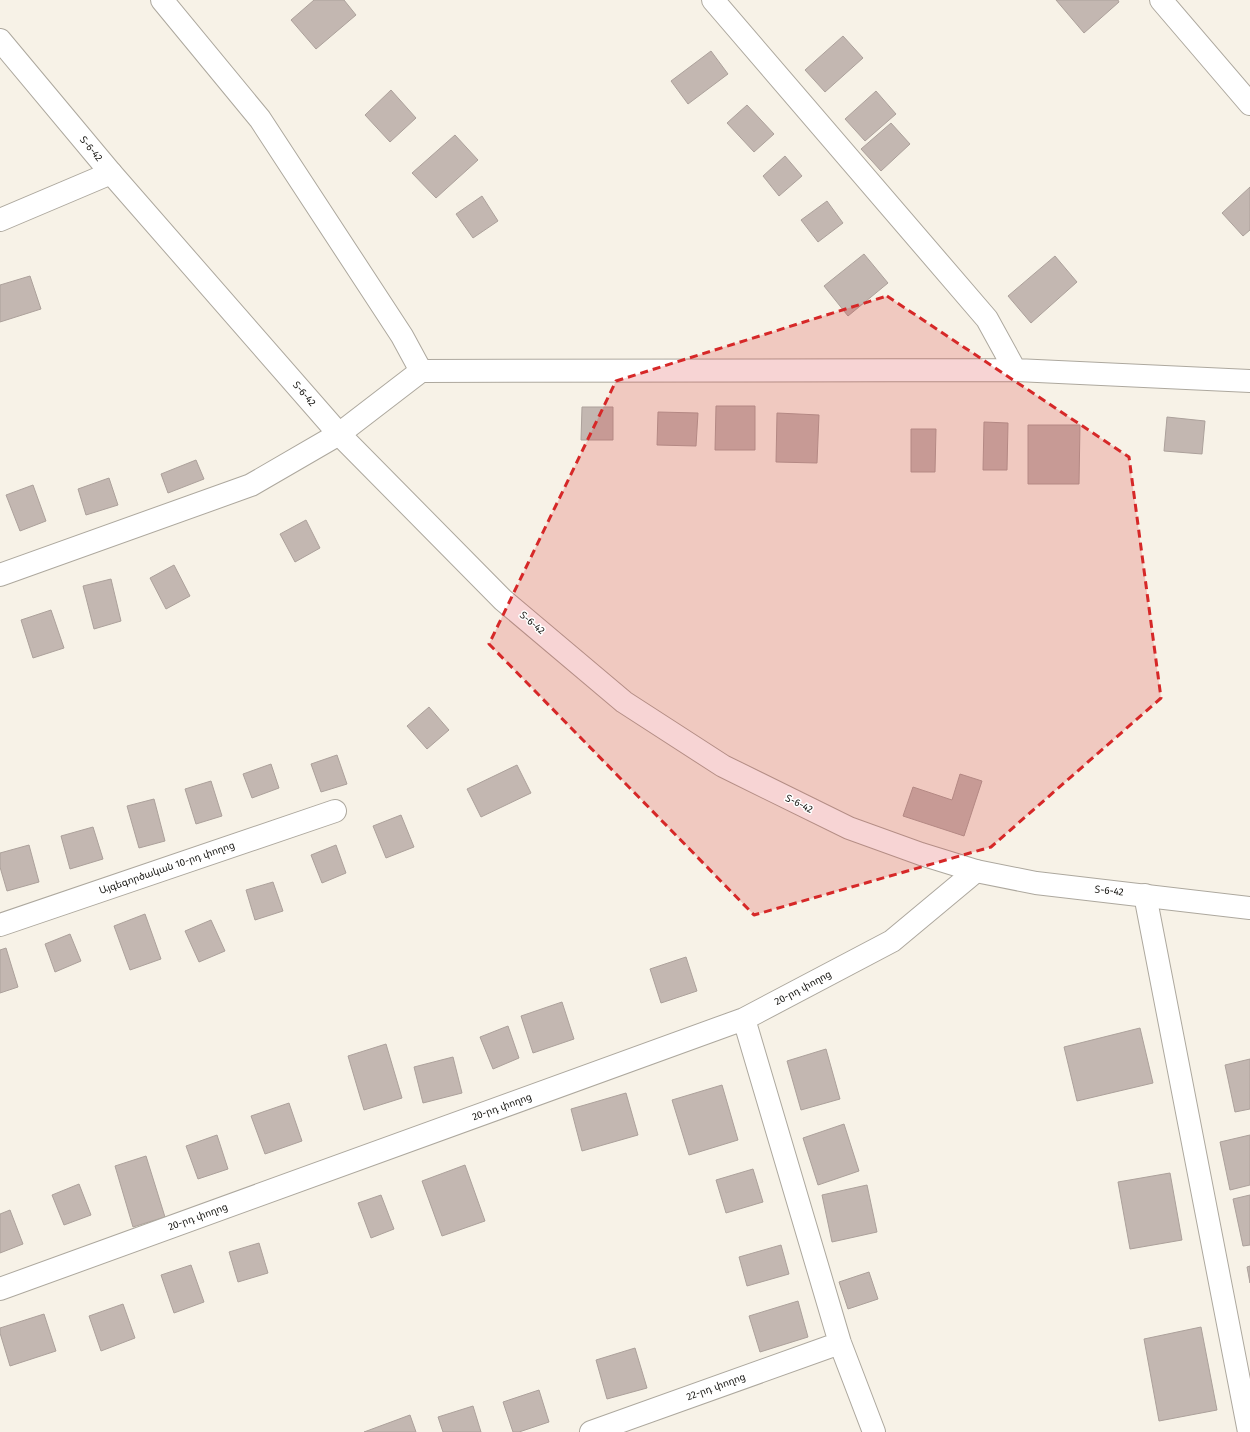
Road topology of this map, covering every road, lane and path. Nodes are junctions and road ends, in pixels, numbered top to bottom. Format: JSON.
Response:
{"nodes":[{"id":1,"x":162,"y":0,"type":"edge"},
{"id":2,"x":713,"y":0,"type":"edge"},
{"id":3,"x":1161,"y":0,"type":"edge"},
{"id":4,"x":0,"y":40,"type":"edge"},
{"id":5,"x":1250,"y":104,"type":"edge"},
{"id":6,"x":111,"y":173,"type":"junction"},
{"id":7,"x":0,"y":220,"type":"edge"},
{"id":8,"x":1015,"y":370,"type":"junction"},
{"id":9,"x":421,"y":371,"type":"junction"},
{"id":10,"x":1250,"y":381,"type":"edge"},
{"id":11,"x":339,"y":434,"type":"junction"},
{"id":12,"x":0,"y":575,"type":"edge"},
{"id":13,"x":335,"y":811,"type":"dead end"},
{"id":14,"x":976,"y":871,"type":"junction"},
{"id":15,"x":1145,"y":895,"type":"junction"},
{"id":16,"x":1250,"y":908,"type":"edge"},
{"id":17,"x":0,"y":926,"type":"edge"},
{"id":18,"x":744,"y":1019,"type":"junction"},
{"id":19,"x":0,"y":1289,"type":"edge"},
{"id":20,"x":840,"y":1343,"type":"junction"},
{"id":21,"x":591,"y":1432,"type":"edge"},
{"id":22,"x":874,"y":1432,"type":"edge"},
{"id":23,"x":1249,"y":1432,"type":"edge"}],
"edges":[{"from":1,"to":9,"type":"street"},
{"from":2,"to":8,"type":"street"},
{"from":3,"to":5,"type":"street"},
{"from":4,"to":6,"type":"street","name":"Տ-6-42","number":"Տ-6-42"},
{"from":6,"to":7,"type":"street"},
{"from":6,"to":11,"type":"street","name":"Տ-6-42","number":"Տ-6-42"},
{"from":8,"to":9,"type":"street"},
{"from":8,"to":10,"type":"street"},
{"from":9,"to":11,"type":"street"},
{"from":11,"to":12,"type":"street"},
{"from":11,"to":14,"type":"street","name":"Տ-6-42","number":"Տ-6-42"},
{"from":13,"to":17,"type":"street","name":"Այգեգործական 10-րդ փողոց"},
{"from":14,"to":15,"type":"street","name":"Տ-6-42","number":"Տ-6-42"},
{"from":14,"to":18,"type":"street","name":"20-րդ փողոց"},
{"from":15,"to":16,"type":"street","name":"Տ-6-42","number":"Տ-6-42"},
{"from":15,"to":23,"type":"street"},
{"from":18,"to":19,"type":"street","name":"20-րդ փողոց"},
{"from":18,"to":20,"type":"street"},
{"from":20,"to":21,"type":"street","name":"22-րդ փողոց"},
{"from":20,"to":22,"type":"street"}]}
